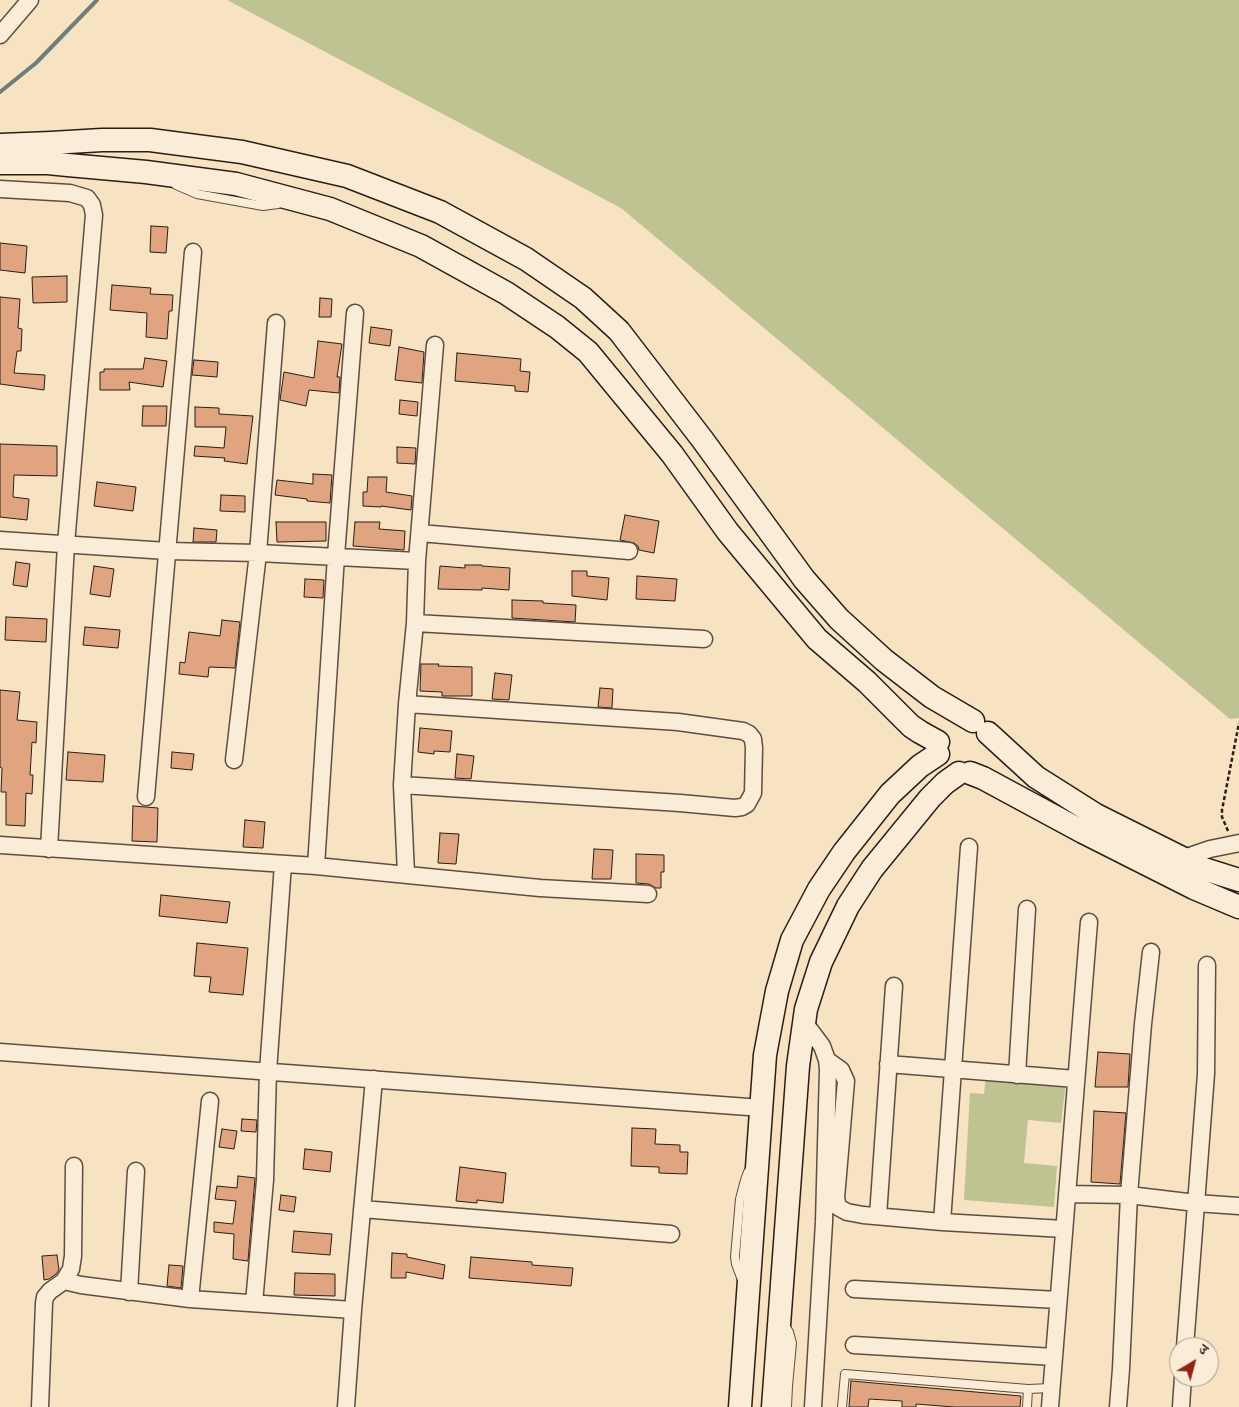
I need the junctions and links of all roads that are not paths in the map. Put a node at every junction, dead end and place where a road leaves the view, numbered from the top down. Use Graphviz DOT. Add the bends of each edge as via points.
graph roads {
  1 [pos="30,0"];
  2 [pos="0,35"];
  3 [pos="70,142"];
  4 [pos="0,145"];
  5 [pos="0,163"];
  6 [pos="68,165"];
  7 [pos="0,189"];
  8 [pos="70,193"];
  9 [pos="193,252"];
  10 [pos="355,313"];
  11 [pos="276,323"];
  12 [pos="435,345"];
  13 [pos="420,533"];
  14 [pos="0,540"];
  15 [pos="66,544"];
  16 [pos="166,551"];
  17 [pos="629,551"];
  18 [pos="258,553"];
  19 [pos="336,556"];
  20 [pos="417,561"];
  21 [pos="415,623"];
  22 [pos="704,639"];
  23 [pos="407,704"];
  24 [pos="980,727"];
  25 [pos="938,748"];
  26 [pos="234,760"];
  27 [pos="964,773"];
  28 [pos="402,785"];
  29 [pos="146,797"];
  30 [pos="1237,843"];
  31 [pos="0,845"];
  32 [pos="969,847"];
  33 [pos="49,848"];
  34 [pos="1184,858"];
  35 [pos="283,864"];
  36 [pos="316,866"];
  37 [pos="406,874"];
  38 [pos="1239,880"];
  39 [pos="648,894"];
  40 [pos="1239,907"];
  41 [pos="1027,909"];
  42 [pos="1089,922"];
  43 [pos="1151,952"];
  44 [pos="1207,965"];
  45 [pos="894,986"];
  46 [pos="804,1022"];
  47 [pos="0,1052"];
  48 [pos="827,1060"];
  49 [pos="888,1064"];
  50 [pos="953,1069"];
  51 [pos="268,1072"];
  52 [pos="1017,1074"];
  53 [pos="374,1079"];
  54 [pos="1076,1079"];
  55 [pos="210,1101"];
  56 [pos="762,1108"];
  57 [pos="74,1166"];
  58 [pos="136,1171"];
  59 [pos="1067,1194"];
  60 [pos="1129,1195"];
  61 [pos="1196,1203"];
  62 [pos="1239,1206"];
  63 [pos="362,1210"];
  64 [pos="878,1216"];
  65 [pos="942,1222"];
  66 [pos="1064,1229"];
  67 [pos="671,1234"];
  68 [pos="64,1281"];
  69 [pos="854,1289"];
  70 [pos="129,1292"];
  71 [pos="190,1299"];
  72 [pos="1058,1300"];
  73 [pos="254,1303"];
  74 [pos="353,1310"];
  75 [pos="780,1317"];
  76 [pos="1186,1337"];
  77 [pos="854,1345"];
  78 [pos="1054,1357"];
  79 [pos="1182,1387"];
  80 [pos="1052,1388"];
  81 [pos="1028,1389"];
  82 [pos="40,1407"];
  83 [pos="346,1407"];
  84 [pos="740,1407"];
  85 [pos="773,1407"];
  86 [pos="788,1407"];
  87 [pos="813,1407"];
  88 [pos="842,1407"];
  89 [pos="1027,1407"];
  90 [pos="1050,1407"];
  91 [pos="1118,1407"];
  92 [pos="1180,1407"];
  1 -- 2 [label="street"];
  3 -- 4 [label="street"];
  3 -- 6 [label="street"];
  3 -- 24 [label="street" via="160,142 242,152 347,176 440,212 526,259 583,298 619,330 804,579 838,619 884,660"];
  5 -- 6 [label="street"];
  6 -- 8 [label="street"];
  6 -- 25 [label="street" via="236,184 330,209 421,246 506,293 557,327 588,352 672,454 728,532 817,639"];
  7 -- 8 [label="street"];
  8 -- 15 [label="street" via="86,198 94,215"];
  9 -- 16 [label="street"];
  10 -- 19 [label="street"];
  11 -- 18 [label="street"];
  12 -- 13 [label="street"];
  13 -- 17 [label="street"];
  13 -- 20 [label="street"];
  14 -- 15 [label="street"];
  15 -- 16 [label="street"];
  15 -- 33 [label="street"];
  16 -- 18 [label="street"];
  16 -- 29 [label="street"];
  18 -- 19 [label="street"];
  18 -- 26 [label="street"];
  19 -- 20 [label="street"];
  19 -- 36 [label="street"];
  20 -- 21 [label="street"];
  21 -- 22 [label="street"];
  21 -- 23 [label="street"];
  23 -- 28 [label="street"];
  23 -- 28 [label="street" via="678,722 743,730 754,739 753,793 747,804 735,808"];
  24 -- 25 [label="street" via="961,720 952,723 942,731"];
  24 -- 27 [label="street" via="991,744 989,758 982,768"];
  24 -- 34 [label="street" via="1036,777 1096,815"];
  25 -- 27 [label="street" via="944,765"];
  25 -- 56 [label="street" via="890,794 850,845 819,889 792,940 777,991 766,1055"];
  27 -- 40 [label="street" via="983,778 1186,884"];
  27 -- 46 [label="street" via="945,783 925,804 872,869 848,906 821,962"];
  28 -- 37 [label="street"];
  30 -- 34 [label="street" via="1210,848"];
  31 -- 33 [label="street"];
  32 -- 50 [label="street"];
  33 -- 35 [label="street"];
  34 -- 38 [label="street" via="1204,869"];
  35 -- 36 [label="street"];
  35 -- 51 [label="street"];
  36 -- 37 [label="street"];
  37 -- 39 [label="street" via="540,888"];
  41 -- 52 [label="street"];
  42 -- 54 [label="street"];
  43 -- 60 [label="street"];
  44 -- 61 [label="street" via="1206,1074"];
  45 -- 49 [label="street"];
  46 -- 48 [label="street" via="822,1046"];
  46 -- 75 [label="street"];
  47 -- 51 [label="street"];
  48 -- 64 [label="street" via="841,1070 846,1081 836,1203 847,1212"];
  48 -- 87 [label="street" via="824,1222"];
  49 -- 50 [label="street"];
  49 -- 64 [label="street"];
  50 -- 52 [label="street"];
  50 -- 65 [label="street"];
  51 -- 53 [label="street"];
  51 -- 73 [label="street" via="265,1180"];
  52 -- 54 [label="street"];
  53 -- 56 [label="street"];
  53 -- 63 [label="street"];
  54 -- 59 [label="street"];
  55 -- 71 [label="street"];
  56 -- 84 [label="street"];
  57 -- 68 [label="street" via="73,1256 71,1269"];
  58 -- 70 [label="street"];
  59 -- 60 [label="street"];
  59 -- 66 [label="street"];
  60 -- 61 [label="street"];
  60 -- 91 [label="street"];
  61 -- 62 [label="street"];
  61 -- 76 [label="street"];
  63 -- 67 [label="street"];
  63 -- 74 [label="street"];
  64 -- 65 [label="street"];
  65 -- 66 [label="street"];
  66 -- 72 [label="street"];
  68 -- 70 [label="street"];
  68 -- 82 [label="street" via="45,1296"];
  69 -- 72 [label="street"];
  70 -- 71 [label="street"];
  71 -- 73 [label="street"];
  72 -- 78 [label="street"];
  73 -- 74 [label="street"];
  74 -- 83 [label="street"];
  75 -- 85 [label="street"];
  75 -- 86 [label="lane" via="792,1343"];
  77 -- 78 [label="street"];
  78 -- 80 [label="street"];
  79 -- 92 [label="street"];
  80 -- 81 [label="lane"];
  80 -- 90 [label="street"];
  81 -- 88 [label="lane" via="845,1374"];
  81 -- 89 [label="lane"];
}
